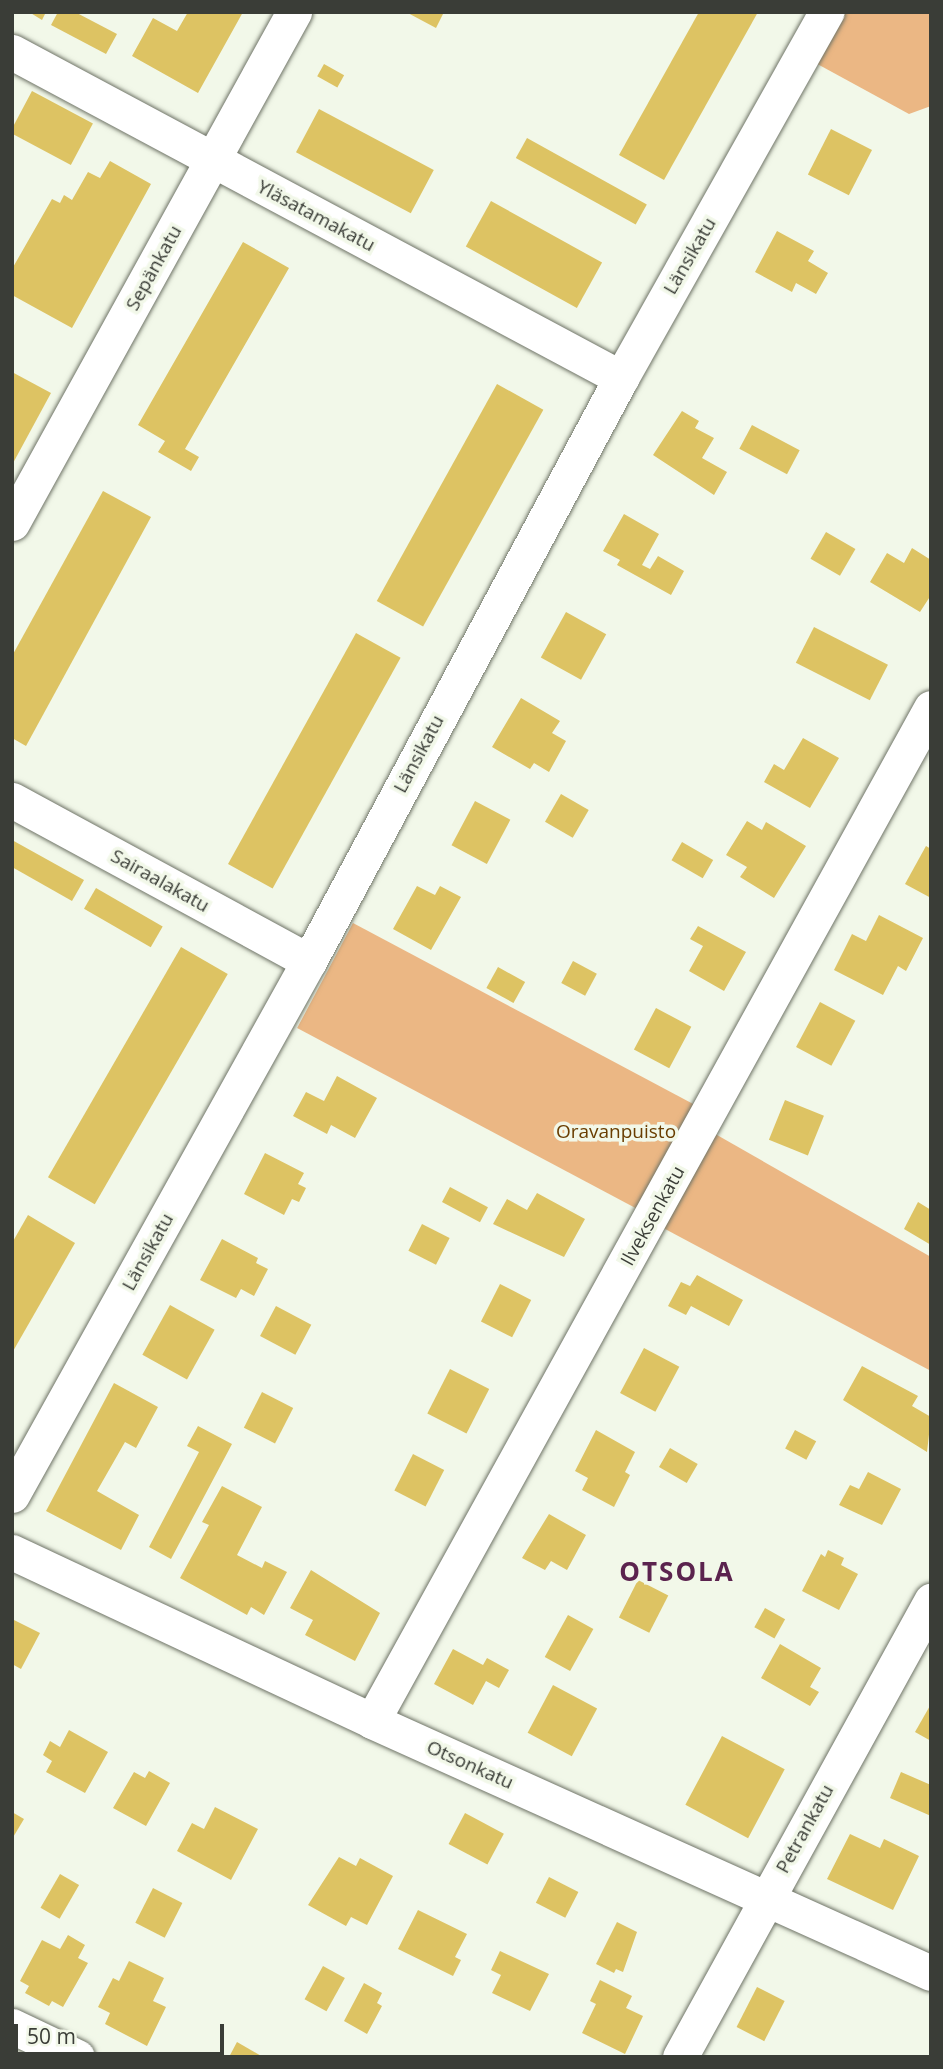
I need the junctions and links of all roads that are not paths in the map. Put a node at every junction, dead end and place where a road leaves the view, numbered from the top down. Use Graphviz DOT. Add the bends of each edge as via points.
graph roads {
  1 [pos="294,12"];
  2 [pos="826,12"];
  3 [pos="12,52"];
  4 [pos="213,161"];
  5 [pos="621,378"];
  6 [pos="12,523"];
  7 [pos="931,708"];
  8 [pos="12,800"];
  9 [pos="309,961"];
  10 [pos="12,1495"];
  11 [pos="12,1552"];
  12 [pos="931,1601"];
  13 [pos="372,1721"];
  14 [pos="766,1899"];
  15 [pos="931,1973"];
  16 [pos="12,2026"];
  17 [pos="78,2057"];
  18 [pos="680,2057"];
  1 -- 4 [label="street, Sepänkatu"];
  2 -- 5 [label="street, Länsikatu"];
  3 -- 4 [label="street, Yläsatamakatu"];
  4 -- 5 [label="street, Yläsatamakatu"];
  4 -- 6 [label="street, Sepänkatu"];
  5 -- 9 [label="street, Länsikatu"];
  7 -- 13 [label="street, Ilveksenkatu"];
  8 -- 9 [label="street, Sairaalakatu"];
  9 -- 10 [label="street, Länsikatu"];
  11 -- 13 [label="street, Otsonkatu"];
  12 -- 14 [label="street, Petrankatu"];
  13 -- 14 [label="street, Otsonkatu"];
  14 -- 15 [label="street, Otsonkatu"];
  14 -- 18 [label="street, Petrankatu"];
  16 -- 17 [label="street"];
}
